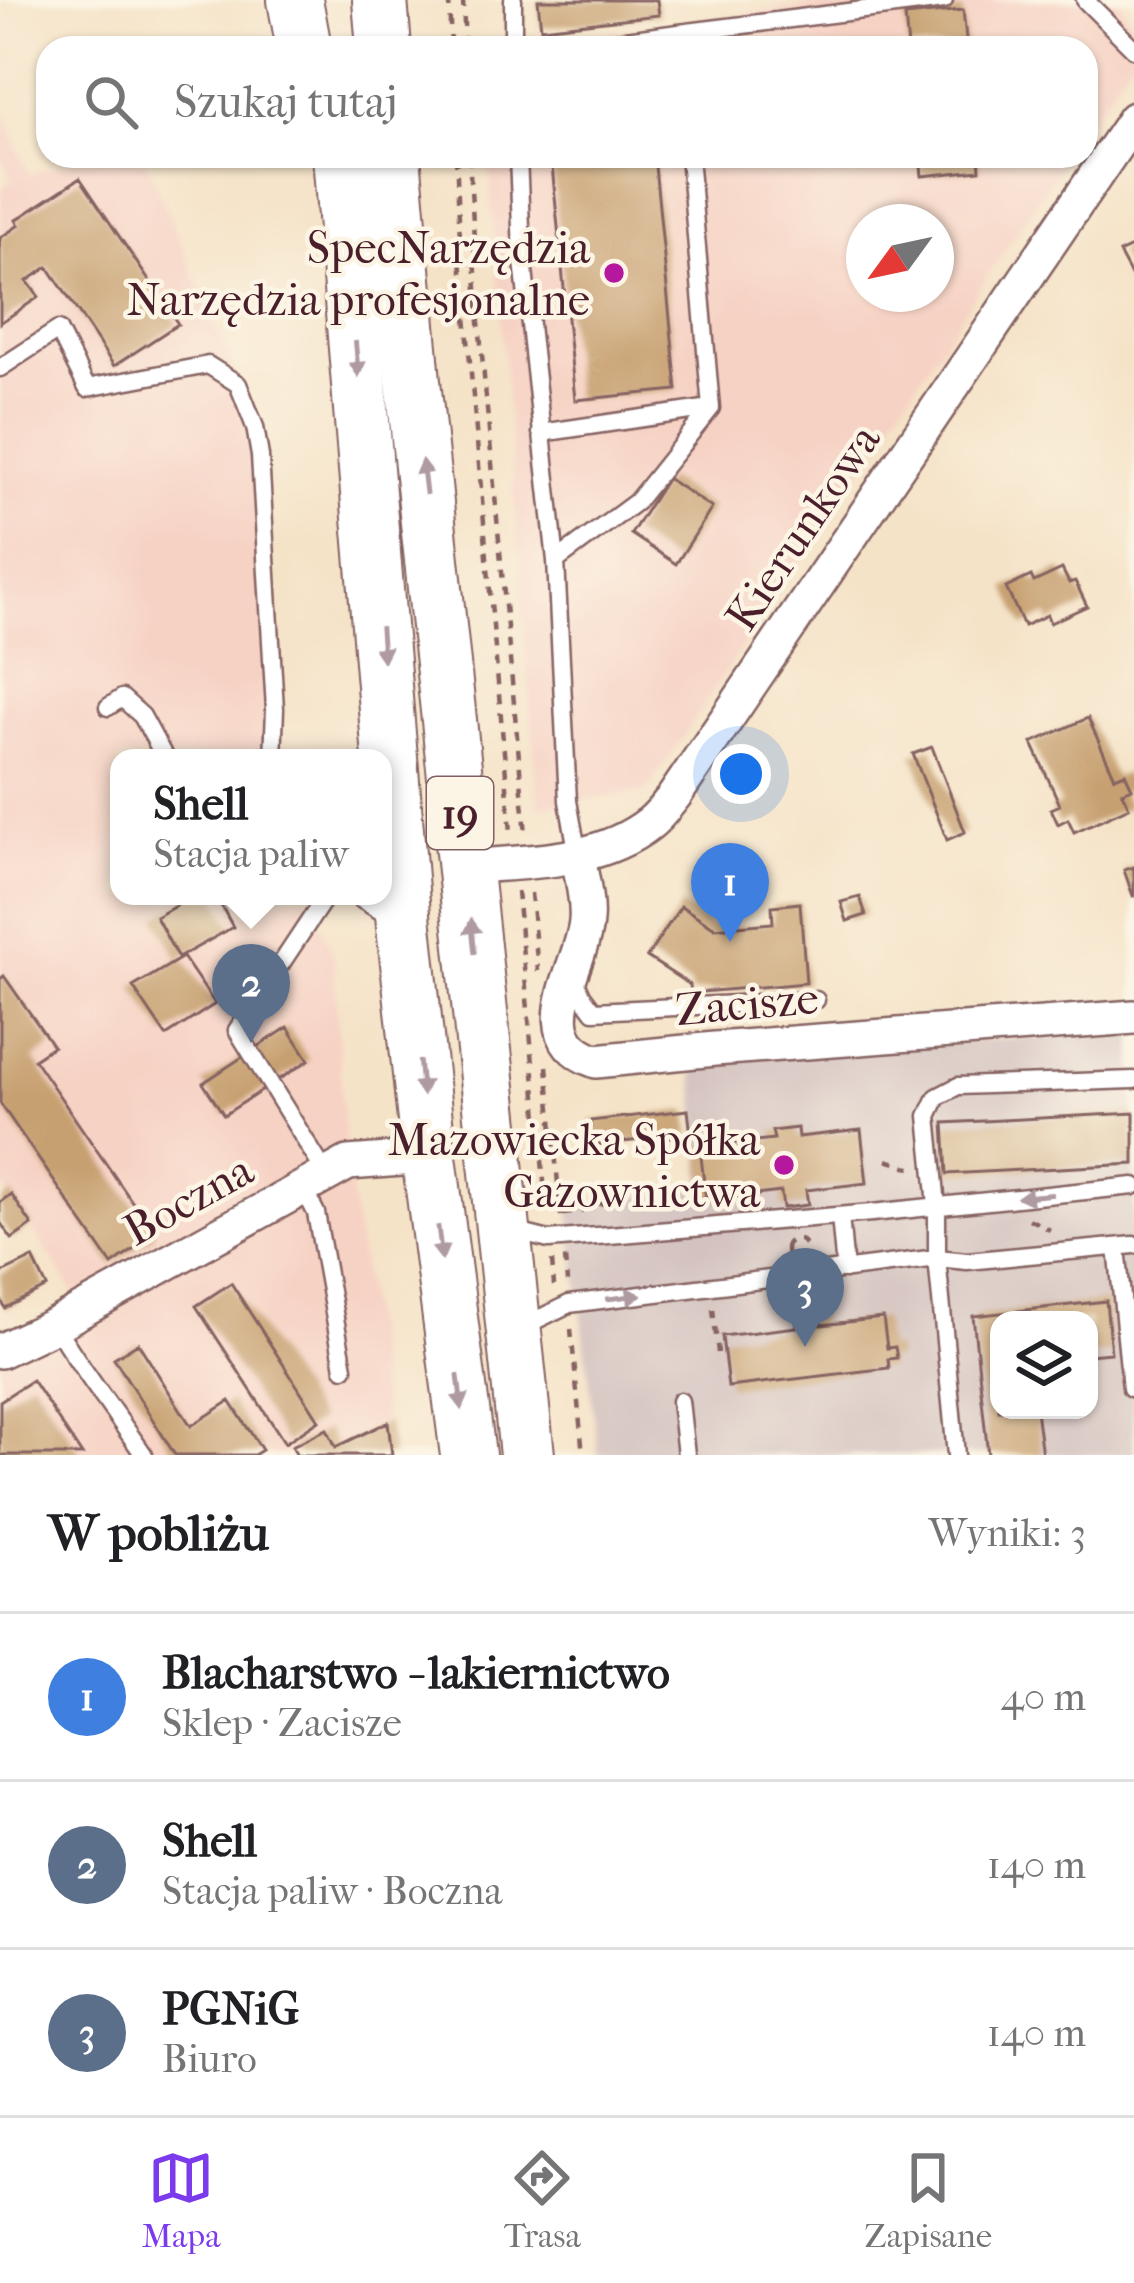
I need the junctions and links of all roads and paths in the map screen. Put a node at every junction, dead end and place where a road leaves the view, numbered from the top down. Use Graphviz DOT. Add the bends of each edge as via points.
graph roads {
  1 [pos="295,0"];
  2 [pos="328,0"];
  3 [pos="380,0"];
  4 [pos="411,0"];
  5 [pos="449,0"];
  6 [pos="463,0"];
  7 [pos="513,0"];
  8 [pos="944,0"];
  9 [pos="1085,0"];
  10 [pos="302,36"];
  11 [pos="331,36"];
  12 [pos="383,36"];
  13 [pos="411,36"];
  14 [pos="450,36"];
  15 [pos="464,36"];
  16 [pos="513,36"];
  17 [pos="706,36"];
  18 [pos="1134,50"];
  19 [pos="1134,119"];
  20 [pos="328,168"];
  21 [pos="341,168"];
  22 [pos="394,168"];
  23 [pos="419,168"];
  24 [pos="456,168"];
  25 [pos="470,168"];
  26 [pos="518,168"];
  27 [pos="690,168"];
  28 [pos="350,274"];
  29 [pos="0,368"];
  30 [pos="413,381"];
  31 [pos="711,408"];
  32 [pos="541,433"];
  33 [pos="556,561"];
  34 [pos="435,573"];
  35 [pos="376,575"];
  36 [pos="108,706"];
  37 [pos="160,749"];
  38 [pos="273,749"];
  39 [pos="385,749"];
  40 [pos="392,833"];
  41 [pos="578,855"];
  42 [pos="503,864"];
  43 [pos="320,905"];
  44 [pos="370,905"];
  45 [pos="404,926"];
  46 [pos="574,972"];
  47 [pos="540,990"];
  48 [pos="816,1000"];
  49 [pos="1134,1017"];
  50 [pos="546,1061"];
  51 [pos="1134,1080"];
  52 [pos="429,1156"];
  53 [pos="314,1180"];
  54 [pos="1134,1186"];
  55 [pos="992,1200"];
  56 [pos="937,1205"];
  57 [pos="840,1216"];
  58 [pos="538,1236"];
  59 [pos="1126,1246"];
  60 [pos="1088,1250"];
  61 [pos="937,1258"];
  62 [pos="845,1270"];
  63 [pos="712,1303"];
  64 [pos="546,1315"];
  65 [pos="55,1324"];
  66 [pos="0,1352"];
  67 [pos="718,1353"];
  68 [pos="344,1368"];
  69 [pos="1134,1389"];
  70 [pos="680,1401"];
  71 [pos="144,1455"];
  72 [pos="468,1455"];
  73 [pos="527,1455"];
  74 [pos="583,1455"];
  75 [pos="686,1455"];
  76 [pos="956,1455"];
  1 -- 10 [label="highway"];
  2 -- 11 [label="highway"];
  3 -- 12 [label="highway"];
  4 -- 13 [label="highway"];
  5 -- 14 [label="path"];
  6 -- 15 [label="path"];
  7 -- 16 [label="lane"];
  8 -- 17 [label="lane"];
  9 -- 18 [label="lane"];
  19 -- 41 [label="street, Kierunkowa" via="675,795 630,837"];
  20 -- 28 [label="highway, 19"];
  21 -- 28 [label="highway"];
  22 -- 30 [label="highway"];
  23 -- 30 [label="highway, 19" via="426,294"];
  24 -- 42 [label="path"];
  25 -- 42 [label="path"];
  26 -- 32 [label="lane"];
  27 -- 31 [label="lane"];
  28 -- 35 [label="highway, 19, one-way"];
  29 -- 38 [label="lane" via="58,329 87,388 208,364 238,384 260,456"];
  34 -- 30 [label="highway, 19, one-way"];
  31 -- 32 [label="lane"];
  31 -- 33 [label="lane" via="636,502"];
  32 -- 33 [label="lane"];
  33 -- 41 [label="lane"];
  34 -- 35 [label="highway"];
  34 -- 42 [label="highway, 19"];
  35 -- 39 [label="highway, 19, one-way"];
  36 -- 37 [label="lane" via="122,698"];
  40 -- 45 [label="highway, 19"];
  41 -- 42 [label="street, Kierunkowa"];
  41 -- 46 [label="street, Zacisze" via="587,918"];
  42 -- 47 [label="path"];
  58 -- 42 [label="highway, 19, one-way"];
  42 -- 58 [label="path"];
  43 -- 53 [label="lane" via="237,1030"];
  44 -- 45 [label="lane"];
  45 -- 52 [label="highway, 19, one-way"];
  46 -- 48 [label="lane" via="594,1011"];
  46 -- 49 [label="street, Zacisze" via="564,986 563,1024 578,1055 596,1061"];
  50 -- 58 [label="path"];
  51 -- 56 [label="lane" via="958,1087 937,1096 928,1115"];
  52 -- 53 [label="street, Boczna" via="348,1163"];
  52 -- 72 [label="highway, 19, one-way"];
  53 -- 65 [label="street, Boczna"];
  53 -- 68 [label="lane"];
  54 -- 55 [label="lane, one-way"];
  55 -- 56 [label="lane"];
  55 -- 60 [label="path"];
  56 -- 57 [label="lane"];
  56 -- 61 [label="lane"];
  57 -- 58 [label="lane"];
  57 -- 62 [label="lane"];
  58 -- 64 [label="highway, 19"];
  58 -- 64 [label="path"];
  58 -- 64 [label="path"];
  59 -- 60 [label="lane"];
  59 -- 69 [label="lane"];
  60 -- 61 [label="lane"];
  61 -- 62 [label="lane"];
  61 -- 76 [label="lane"];
  64 -- 62 [label="lane, one-way"];
  63 -- 67 [label="path"];
  64 -- 73 [label="highway, 19"];
  64 -- 74 [label="path"];
  65 -- 66 [label="street, Boczna"];
  65 -- 71 [label="lane"];
  70 -- 75 [label="lane"];
}
